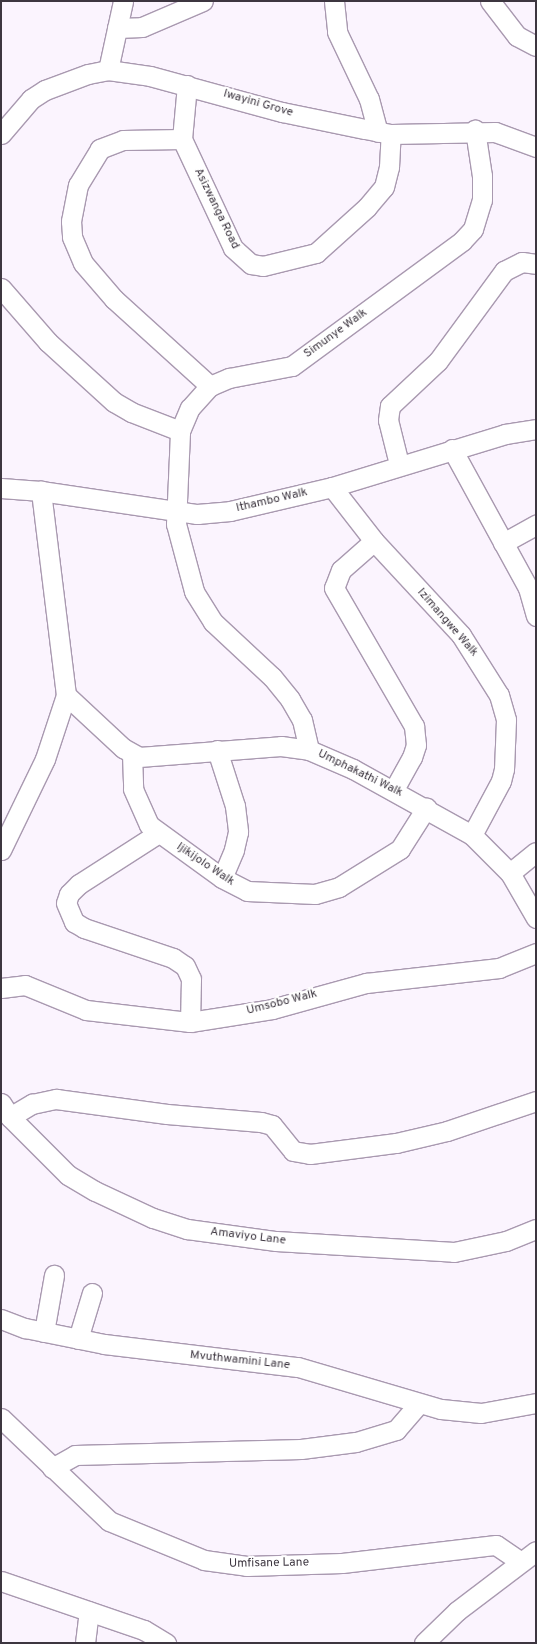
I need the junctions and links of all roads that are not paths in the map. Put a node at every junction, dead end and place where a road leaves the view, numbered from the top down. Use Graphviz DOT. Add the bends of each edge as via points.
graph roads {
  1 [pos="123,1"];
  2 [pos="203,1"];
  3 [pos="334,1"];
  4 [pos="490,1"];
  5 [pos="117,28"];
  6 [pos="536,46"];
  7 [pos="108,70"];
  8 [pos="187,85"];
  9 [pos="474,130"];
  10 [pos="384,133"];
  11 [pos="1,134"];
  12 [pos="182,138"];
  13 [pos="536,147"];
  14 [pos="536,264"];
  15 [pos="1,288"];
  16 [pos="210,386"];
  17 [pos="536,429"];
  18 [pos="180,431"];
  19 [pos="452,449"];
  20 [pos="399,464"];
  21 [pos="332,487"];
  22 [pos="1,488"];
  23 [pos="41,491"];
  24 [pos="177,511"];
  25 [pos="536,525"];
  26 [pos="374,541"];
  27 [pos="504,543"];
  28 [pos="536,616"];
  29 [pos="66,695"];
  30 [pos="217,750"];
  31 [pos="309,750"];
  32 [pos="132,754"];
  33 [pos="394,790"];
  34 [pos="426,808"];
  35 [pos="157,834"];
  36 [pos="472,834"];
  37 [pos="1,850"];
  38 [pos="536,852"];
  39 [pos="510,873"];
  40 [pos="222,878"];
  41 [pos="536,918"];
  42 [pos="536,953"];
  43 [pos="1,988"];
  44 [pos="190,1022"];
  45 [pos="536,1101"];
  46 [pos="5,1110"];
  47 [pos="536,1229"];
  48 [pos="54,1275"];
  49 [pos="92,1293"];
  50 [pos="1,1319"];
  51 [pos="44,1332"];
  52 [pos="78,1339"];
  53 [pos="536,1403"];
  54 [pos="418,1405"];
  55 [pos="1,1418"];
  56 [pos="52,1468"];
  57 [pos="528,1557"];
  58 [pos="1,1581"];
  59 [pos="89,1611"];
  60 [pos="85,1643"];
  61 [pos="166,1643"];
  62 [pos="424,1643"];
  1 -- 5 [label="street"];
  2 -- 5 [label="street" via="142,27"];
  3 -- 10 [label="street, Asizwanga Road" via="337,32"];
  4 -- 6 [label="street" via="517,36"];
  5 -- 7 [label="street"];
  7 -- 8 [label="street, Iwayini Grove"];
  7 -- 11 [label="street, Iwayini Grove" via="45,90 12,119"];
  8 -- 10 [label="street, Iwayini Grove" via="282,112"];
  8 -- 12 [label="street"];
  9 -- 10 [label="street, Iwayini Grove"];
  9 -- 13 [label="street, Iwayini Grove" via="516,138"];
  9 -- 16 [label="street, Simunye Walk" via="482,176 482,200 473,229 462,242 292,366 229,378"];
  10 -- 12 [label="street, Asizwanga Road" via="389,167 384,187 367,208 316,253 263,266 251,264 233,248"];
  12 -- 16 [label="street" via="123,140 100,149 78,185 71,221 72,237 83,263 114,299"];
  14 -- 20 [label="street" via="522,262 504,271 438,362 390,406 388,420"];
  15 -- 18 [label="street" via="48,342 114,402 130,412"];
  16 -- 18 [label="street, Simunye Walk" via="190,408"];
  17 -- 19 [label="street, Ithambo Walk"];
  18 -- 24 [label="street, Simunye Walk"];
  19 -- 20 [label="street, Ithambo Walk"];
  19 -- 27 [label="street"];
  20 -- 21 [label="street, Ithambo Walk"];
  21 -- 24 [label="street, Ithambo Walk" via="230,511 197,514"];
  21 -- 26 [label="street, Izimangwe Walk"];
  22 -- 23 [label="street, Ithambo Walk"];
  23 -- 24 [label="street, Ithambo Walk"];
  23 -- 29 [label="street"];
  24 -- 31 [label="street, Simunye Walk" via="177,538 202,609 290,699 302,720"];
  25 -- 27 [label="street"];
  26 -- 33 [label="street" via="341,570 334,588 414,726 416,745"];
  26 -- 36 [label="street, Izimangwe Walk" via="461,635 500,695 506,720 504,769 501,781"];
  27 -- 28 [label="street" via="528,588"];
  29 -- 32 [label="street"];
  29 -- 37 [label="street" via="45,759"];
  30 -- 31 [label="street, Umphakathi Walk" via="262,746"];
  30 -- 32 [label="street, Umphakathi Walk" via="150,758"];
  30 -- 40 [label="street" via="235,806 238,832"];
  31 -- 33 [label="street, Umphakathi Walk"];
  32 -- 35 [label="street, Ijikijolo Walk" via="137,803"];
  33 -- 34 [label="street, Umphakathi Walk"];
  34 -- 36 [label="street, Umphakathi Walk"];
  34 -- 40 [label="street, Ijikijolo Walk" via="400,849 339,887 315,894 260,892 247,891"];
  35 -- 40 [label="street, Ijikijolo Walk"];
  35 -- 44 [label="street" via="79,884 69,894 66,903 74,922 84,928 173,958 185,966 191,979"];
  36 -- 39 [label="street, Umphakathi Walk"];
  38 -- 39 [label="street"];
  39 -- 41 [label="street, Umphakathi Walk"];
  42 -- 44 [label="street, Umsobo Walk" via="499,968 366,983 272,1009"];
  43 -- 44 [label="street, Umsobo Walk" via="25,985 86,1010"];
  45 -- 46 [label="street" via="396,1143 326,1154 293,1151 272,1125 56,1099"];
  46 -- 47 [label="street, Amaviyo Lane" via="68,1175 145,1214 187,1229 276,1242 454,1252 506,1241"];
  48 -- 51 [label="street"];
  49 -- 52 [label="street"];
  50 -- 51 [label="street, Mvuthwamini Lane"];
  51 -- 52 [label="street, Mvuthwamini Lane"];
  52 -- 54 [label="street, Mvuthwamini Lane" via="150,1351 276,1363"];
  53 -- 54 [label="street, Mvuthwamini Lane" via="481,1412"];
  54 -- 56 [label="street" via="396,1430 356,1442 301,1449 75,1455"];
  55 -- 56 [label="street, Umfisane Lane"];
  56 -- 57 [label="street, Umfisane Lane" via="109,1521 142,1537 215,1563 247,1566 342,1563 496,1546"];
  57 -- 62 [label="street" via="457,1611"];
  58 -- 59 [label="street"];
  59 -- 60 [label="street"];
  59 -- 61 [label="street" via="144,1630"];
}
